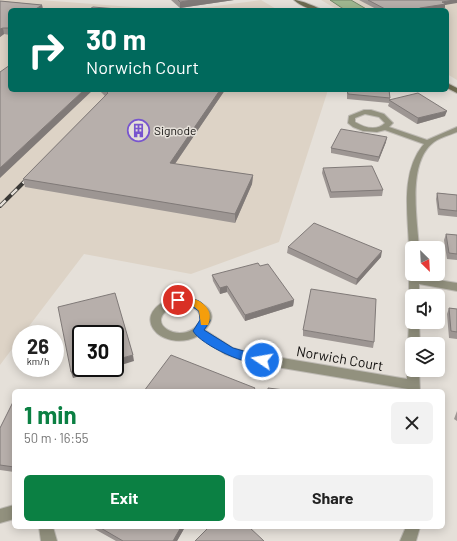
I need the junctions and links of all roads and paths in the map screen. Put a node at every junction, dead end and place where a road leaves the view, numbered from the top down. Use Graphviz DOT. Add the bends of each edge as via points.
graph roads {
  1 [pos="296,0"];
  2 [pos="314,2"];
  3 [pos="315,8"];
  4 [pos="319,8"];
  5 [pos="385,128"];
  6 [pos="457,129"];
  7 [pos="429,143"];
  8 [pos="414,241"];
  9 [pos="431,281"];
  10 [pos="457,287"];
  11 [pos="198,331"];
  12 [pos="413,377"];
  13 [pos="413,388"];
  14 [pos="12,513"];
  15 [pos="0,516"];
  16 [pos="46,529"];
  17 [pos="412,529"];
  18 [pos="49,541"];
  19 [pos="408,541"];
  1 -- 3 [label="main road"];
  2 -- 4 [label="main road"];
  5 -- 5 [label="street" via="388,120 376,113 359,113 350,120 361,128"];
  5 -- 7 [label="street"];
  6 -- 7 [label="street"];
  7 -- 8 [label="street" via="420,155 412,177"];
  9 -- 10 [label="street"];
  11 -- 11 [label="street" via="206,321 206,315 203,309 193,302 169,302 157,311 155,324 164,334 182,337"];
  11 -- 13 [label="street, Norwich Court" via="229,351 247,357"];
  12 -- 13 [label="street"];
  14 -- 15 [label="street"];
  16 -- 18 [label="street"];
  17 -- 19 [label="street"];
}
